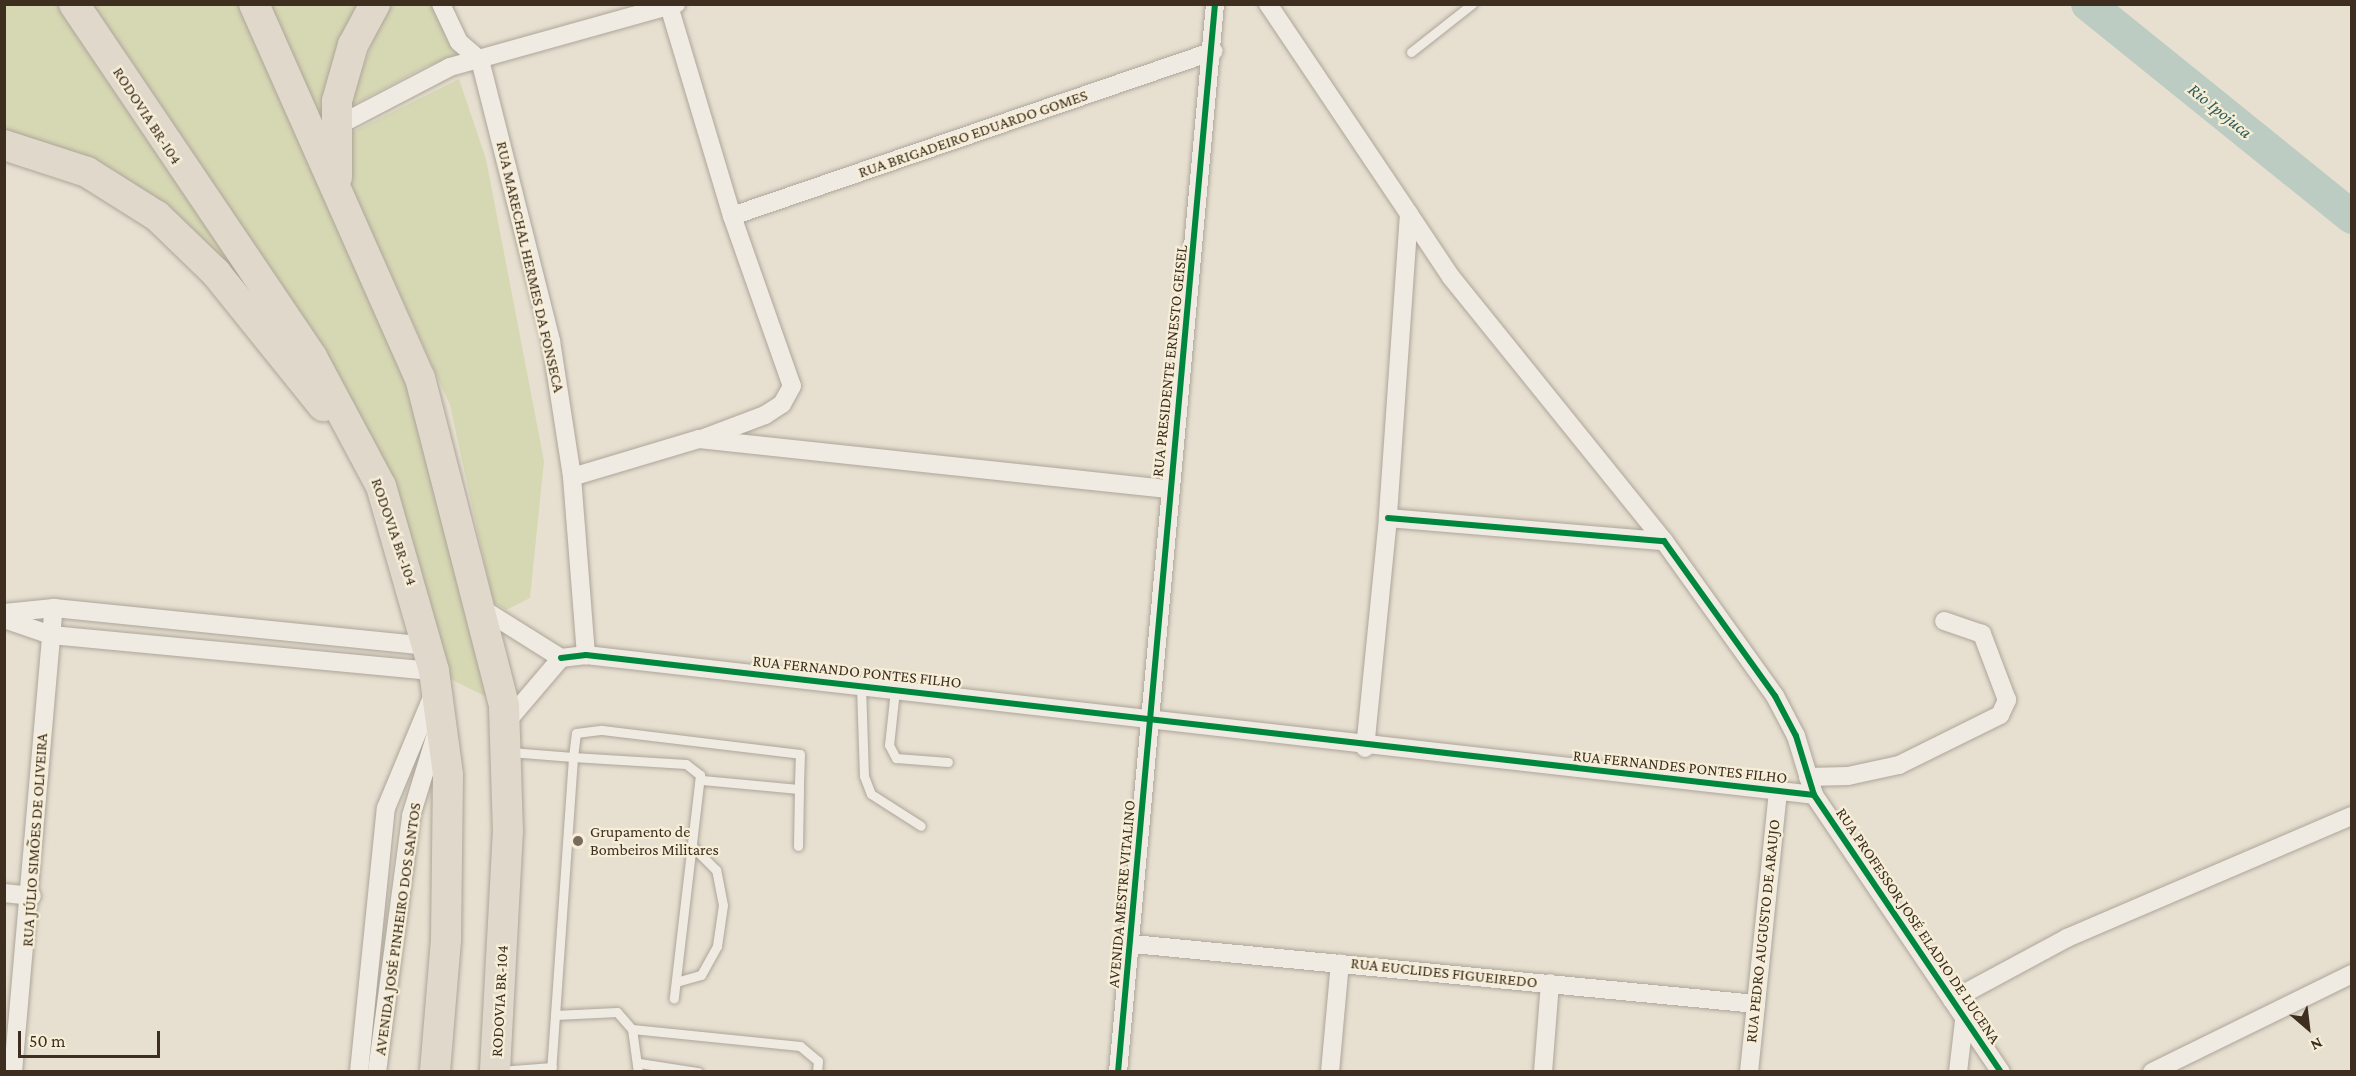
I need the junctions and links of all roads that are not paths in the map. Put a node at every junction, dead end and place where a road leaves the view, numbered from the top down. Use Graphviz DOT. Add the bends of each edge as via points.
graph roads {
  1 [pos="74,4"];
  2 [pos="254,4"];
  3 [pos="375,4"];
  4 [pos="441,4"];
  5 [pos="1215,4"];
  6 [pos="1268,4"];
  7 [pos="1472,4"];
  8 [pos="673,5"];
  9 [pos="1214,51"];
  10 [pos="1411,52"];
  11 [pos="480,60"];
  12 [pos="337,126"];
  13 [pos="4,145"];
  14 [pos="337,186"];
  15 [pos="1409,214"];
  16 [pos="732,216"];
  17 [pos="699,439"];
  18 [pos="367,461"];
  19 [pos="572,477"];
  20 [pos="1170,489"];
  21 [pos="1388,518"];
  22 [pos="1664,541"];
  23 [pos="478,606"];
  24 [pos="54,608"];
  25 [pos="4,612"];
  26 [pos="4,619"];
  27 [pos="1944,621"];
  28 [pos="51,635"];
  29 [pos="586,655"];
  30 [pos="561,658"];
  31 [pos="433,668"];
  32 [pos="861,686"];
  33 [pos="895,690"];
  34 [pos="441,717"];
  35 [pos="1150,719"];
  36 [pos="505,738"];
  37 [pos="1365,747"];
  38 [pos="573,757"];
  39 [pos="948,762"];
  40 [pos="1808,777"];
  41 [pos="702,780"];
  42 [pos="799,789"];
  43 [pos="1778,791"];
  44 [pos="1814,795"];
  45 [pos="2352,816"];
  46 [pos="921,826"];
  47 [pos="798,846"];
  48 [pos="693,847"];
  49 [pos="4,893"];
  50 [pos="32,896"];
  51 [pos="1133,944"];
  52 [pos="1340,963"];
  53 [pos="2352,974"];
  54 [pos="676,982"];
  55 [pos="1550,983"];
  56 [pos="674,998"];
  57 [pos="1952,1000"];
  58 [pos="1755,1004"];
  59 [pos="555,1015"];
  60 [pos="1964,1021"];
  61 [pos="632,1029"];
  62 [pos="11,1040"];
  63 [pos="638,1067"];
  64 [pos="552,1069"];
  65 [pos="13,1071"];
  66 [pos="358,1071"];
  67 [pos="377,1071"];
  68 [pos="435,1071"];
  69 [pos="495,1071"];
  70 [pos="698,1071"];
  71 [pos="817,1071"];
  72 [pos="1118,1071"];
  73 [pos="1330,1071"];
  74 [pos="1543,1071"];
  75 [pos="1749,1071"];
  76 [pos="1958,1071"];
  77 [pos="2001,1071"];
  78 [pos="2152,1071"];
  1 -- 18 [label="highway, RODOVIA BR-104" via="312,357"];
  2 -- 14 [label="highway, RODOVIA BR-104"];
  3 -- 12 [label="highway" via="353,45 337,100"];
  4 -- 11 [label="street" via="459,42"];
  5 -- 9 [label="street, RUA PRESIDENTE ERNESTO GEISEL"];
  6 -- 15 [label="street, RUA PROFESSOR JOSÉ ELADIO DE LUCENA"];
  7 -- 10 [label="lane"];
  8 -- 11 [label="street"];
  8 -- 16 [label="street"];
  9 -- 16 [label="street, RUA BRIGADEIRO EDUARDO GOMES"];
  9 -- 20 [label="street, RUA PRESIDENTE ERNESTO GEISEL"];
  11 -- 12 [label="street" via="424,78"];
  11 -- 19 [label="street, RUA MARECHAL HERMES DA FONSECA" via="551,341"];
  12 -- 14 [label="highway"];
  13 -- 18 [label="highway" via="87,172 190,244"];
  14 -- 23 [label="highway, RODOVIA BR-104" via="428,401"];
  15 -- 21 [label="street"];
  15 -- 22 [label="street, RUA PROFESSOR JOSÉ ELADIO DE LUCENA" via="1451,277"];
  16 -- 17 [label="street" via="792,386 782,404 765,415"];
  17 -- 19 [label="street"];
  17 -- 20 [label="street"];
  18 -- 31 [label="highway, RODOVIA BR-104" via="394,527"];
  19 -- 29 [label="street, RUA MARECHAL HERMES DA FONSECA"];
  20 -- 35 [label="street, RUA PRESIDENTE ERNESTO GEISEL"];
  21 -- 22 [label="street"];
  21 -- 37 [label="street"];
  22 -- 40 [label="street, RUA PROFESSOR JOSÉ ELADIO DE LUCENA" via="1775,696"];
  23 -- 30 [label="street"];
  23 -- 36 [label="highway, RODOVIA BR-104"];
  24 -- 25 [label="street"];
  24 -- 28 [label="street, RUA JÚLIO SIMÕES DE OLIVEIRA"];
  24 -- 31 [label="street"];
  26 -- 28 [label="street"];
  27 -- 40 [label="street" via="1982,634 2007,700 2000,715 1899,765 1848,776"];
  28 -- 31 [label="street"];
  28 -- 50 [label="street, RUA JÚLIO SIMÕES DE OLIVEIRA"];
  29 -- 30 [label="street, RUA FERNANDO PONTES FILHO"];
  29 -- 32 [label="street, RUA FERNANDO PONTES FILHO"];
  30 -- 36 [label="street"];
  31 -- 34 [label="highway, RODOVIA BR-104"];
  31 -- 66 [label="street, AVENIDA JOSÉ PINHEIRO DOS SANTOS" via="386,808"];
  32 -- 33 [label="street, RUA FERNANDO PONTES FILHO"];
  32 -- 46 [label="lane" via="864,776 871,794"];
  33 -- 35 [label="street, RUA FERNANDO PONTES FILHO"];
  33 -- 39 [label="lane" via="889,745 896,758"];
  34 -- 67 [label="street, AVENIDA JOSÉ PINHEIRO DOS SANTOS" via="411,816"];
  34 -- 68 [label="highway, RODOVIA BR-104" via="448,776 446,928"];
  35 -- 37 [label="street, RUA FERNANDES PONTES FILHO"];
  35 -- 51 [label="street, AVENIDA MESTRE VITALINO"];
  36 -- 38 [label="lane"];
  36 -- 69 [label="highway, RODOVIA BR-104" via="508,830"];
  37 -- 43 [label="street, RUA FERNANDES PONTES FILHO"];
  38 -- 41 [label="lane" via="686,764"];
  38 -- 42 [label="lane" via="576,733 602,730 800,754"];
  38 -- 59 [label="lane"];
  40 -- 44 [label="street, RUA PROFESSOR JOSÉ ELADIO DE LUCENA"];
  41 -- 42 [label="lane"];
  41 -- 48 [label="lane"];
  42 -- 47 [label="lane"];
  43 -- 44 [label="street, RUA FERNANDES PONTES FILHO"];
  43 -- 58 [label="street, RUA PEDRO AUGUSTO DE ARAUJO"];
  44 -- 57 [label="street, RUA PROFESSOR JOSÉ ELADIO DE LUCENA"];
  45 -- 57 [label="street" via="2067,938"];
  48 -- 54 [label="lane"];
  48 -- 54 [label="lane" via="716,870 723,905 717,946 701,975"];
  49 -- 50 [label="street"];
  50 -- 62 [label="street, RUA JÚLIO SIMÕES DE OLIVEIRA"];
  51 -- 52 [label="street, RUA EUCLIDES FIGUEIREDO"];
  51 -- 72 [label="street, AVENIDA MESTRE VITALINO"];
  52 -- 55 [label="street, RUA EUCLIDES FIGUEIREDO"];
  52 -- 73 [label="street"];
  53 -- 78 [label="street"];
  54 -- 56 [label="lane"];
  55 -- 58 [label="street, RUA EUCLIDES FIGUEIREDO"];
  55 -- 74 [label="street"];
  57 -- 60 [label="street, RUA PROFESSOR JOSÉ ELADIO DE LUCENA"];
  58 -- 75 [label="street, RUA PEDRO AUGUSTO DE ARAUJO"];
  59 -- 61 [label="lane" via="617,1012"];
  59 -- 64 [label="lane"];
  60 -- 76 [label="street, RUA PROFESSOR JOSÉ ELADIO DE LUCENA"];
  60 -- 77 [label="street, RUA PROFESSOR JOSÉ ELADIO DE LUCENA"];
  61 -- 63 [label="lane"];
  61 -- 71 [label="lane" via="800,1046 818,1061"];
  62 -- 65 [label="street, RUA JÚLIO SIMÕES DE OLIVEIRA"];
  63 -- 70 [label="lane"];
  64 -- 69 [label="lane"];
}
